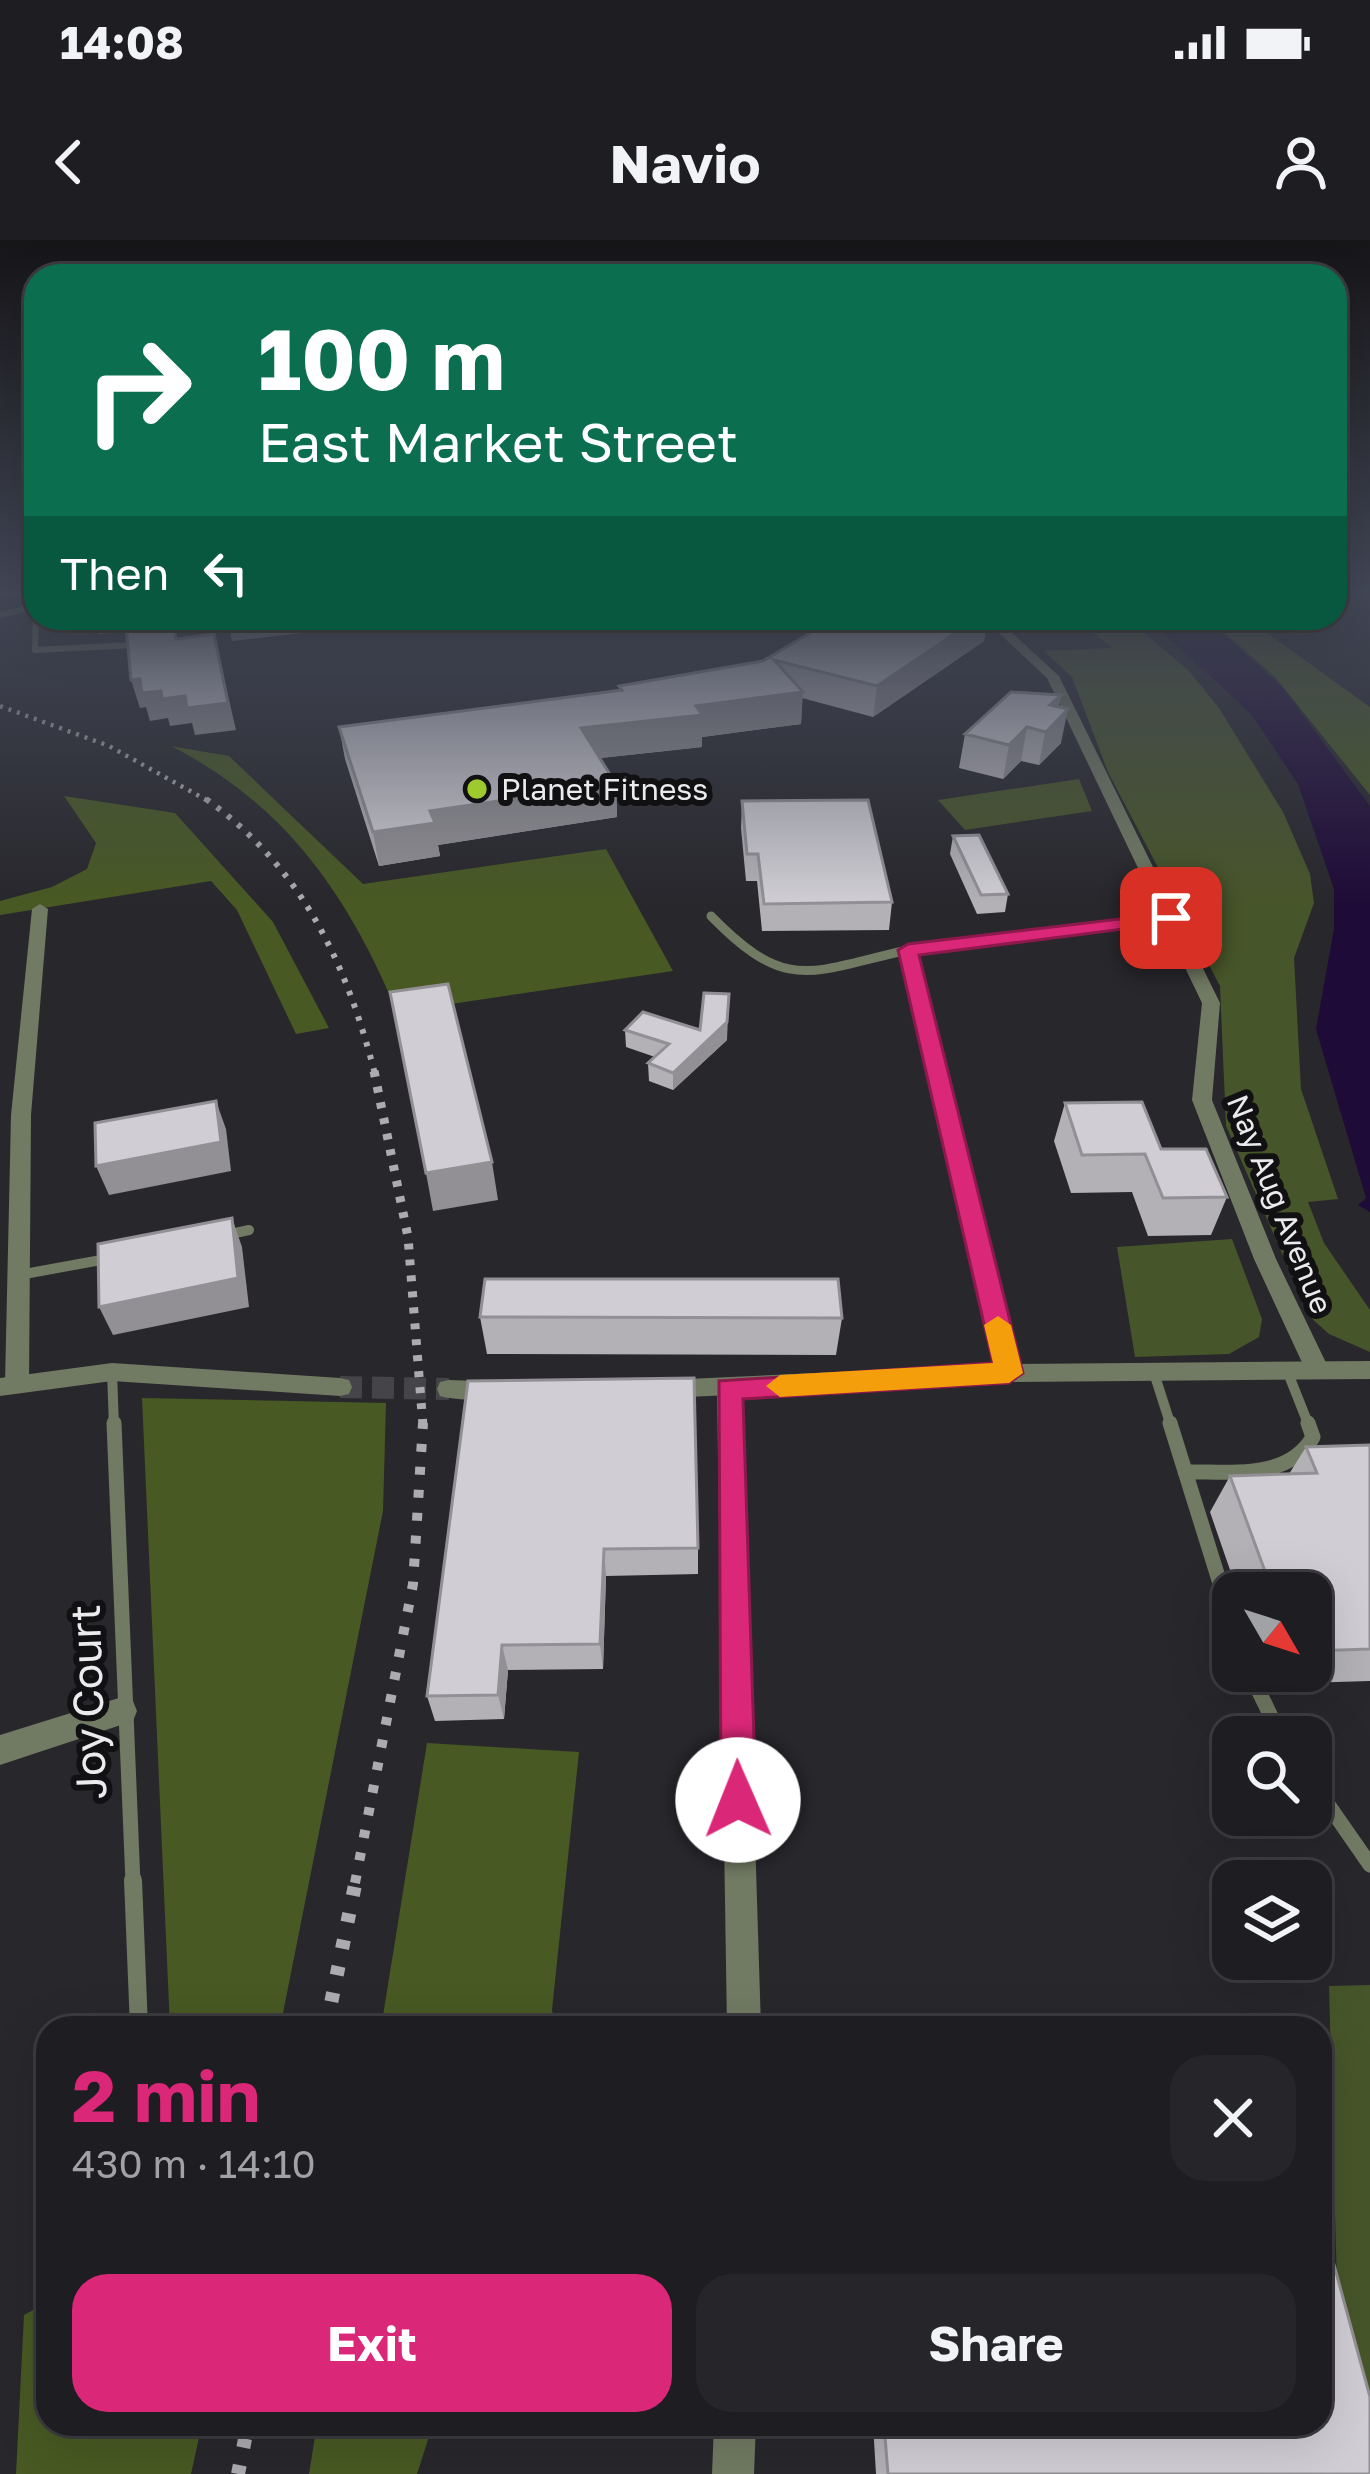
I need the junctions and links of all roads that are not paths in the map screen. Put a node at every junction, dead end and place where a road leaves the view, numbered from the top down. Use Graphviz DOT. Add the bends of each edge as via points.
graph roads {
  1 [pos="1062,695"];
  2 [pos="40,909"];
  3 [pos="711,916"];
  4 [pos="1171,918"];
  5 [pos="908,950"];
  6 [pos="10,1117"];
  7 [pos="249,1230"];
  8 [pos="206,1239"];
  9 [pos="122,1256"];
  10 [pos="19,1275"];
  11 [pos="1370,1370"];
  12 [pos="1318,1371"];
  13 [pos="112,1372"];
  14 [pos="1288,1372"];
  15 [pos="1009,1373"];
  16 [pos="1154,1373"];
  17 [pos="8,1385"];
  18 [pos="340,1387"];
  19 [pos="449,1389"];
  20 [pos="519,1389"];
  21 [pos="635,1389"];
  22 [pos="729,1389"];
  23 [pos="1185,1472"];
  24 [pos="1216,1572"];
  25 [pos="122,1711"];
  26 [pos="0,1750"];
  27 [pos="1332,1810"];
  28 [pos="1370,1865"];
  29 [pos="138,2016"];
  30 [pos="743,2016"];
  31 [pos="735,2436"];
  32 [pos="734,2474"];
  1 -- 4 [label="street, Nay Aug Avenue"];
  2 -- 6 [label="street"];
  3 -- 5 [label="lane" via="754,962 785,972"];
  4 -- 5 [label="street"];
  4 -- 12 [label="street, Nay Aug Avenue" via="1211,1003 1202,1100"];
  5 -- 15 [label="street"];
  6 -- 10 [label="street"];
  7 -- 8 [label="lane"];
  9 -- 10 [label="lane"];
  10 -- 17 [label="street"];
  11 -- 12 [label="street"];
  12 -- 14 [label="street"];
  13 -- 17 [label="street"];
  13 -- 18 [label="street"];
  13 -- 25 [label="lane, Joy Court"];
  14 -- 16 [label="street"];
  14 -- 23 [label="lane" via="1310,1446 1284,1466"];
  15 -- 16 [label="street"];
  15 -- 22 [label="street"];
  16 -- 23 [label="lane"];
  19 -- 20 [label="street"];
  21 -- 22 [label="street"];
  22 -- 30 [label="street"];
  23 -- 24 [label="lane"];
  25 -- 26 [label="street"];
  25 -- 29 [label="lane, Joy Court"];
  27 -- 28 [label="lane"];
  31 -- 32 [label="street"];
}
